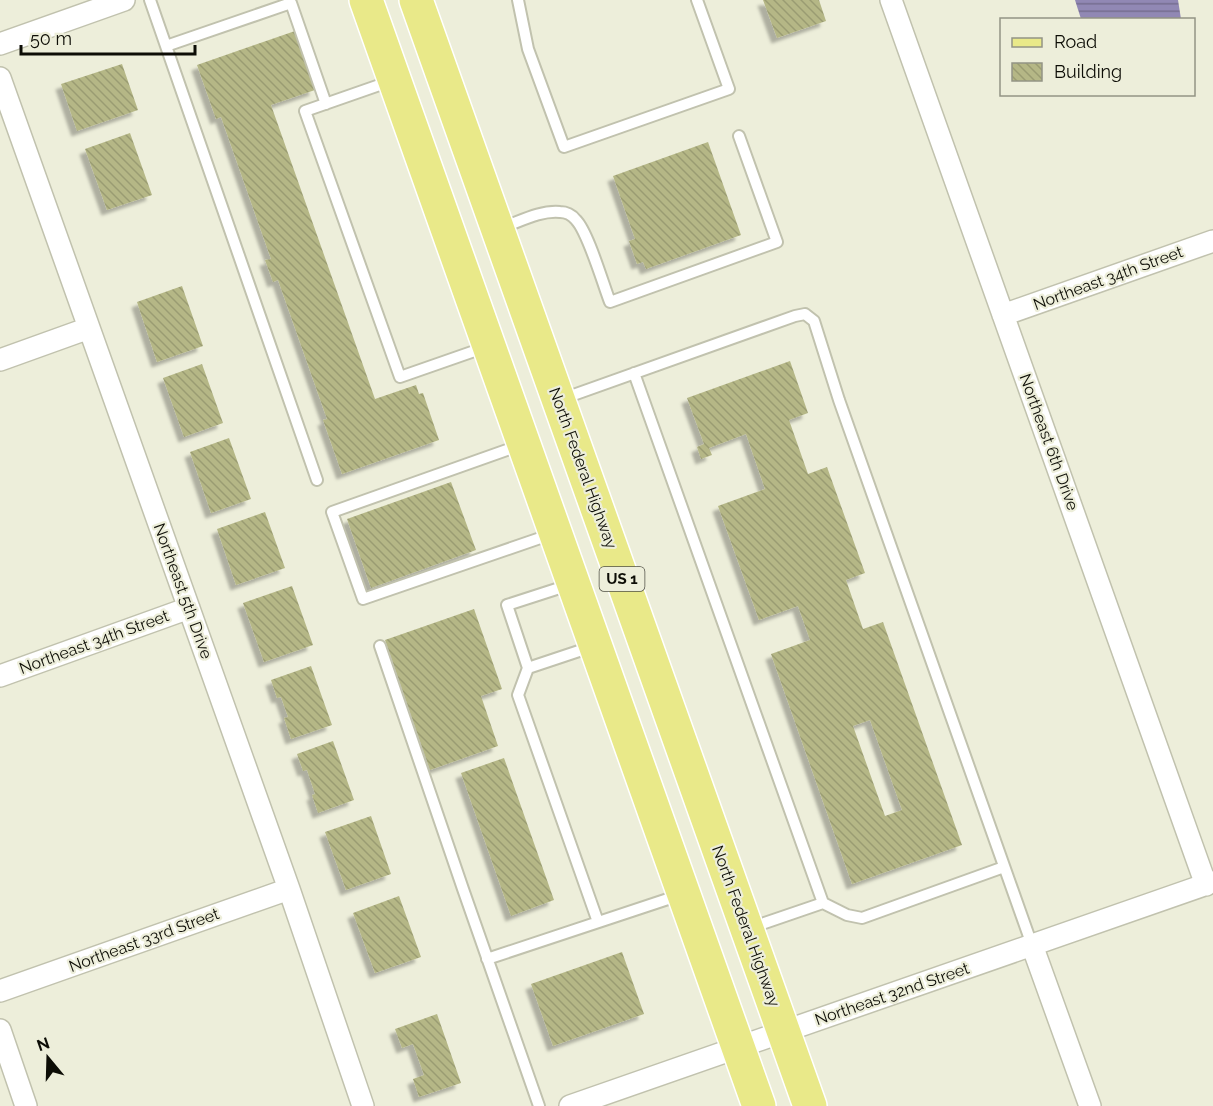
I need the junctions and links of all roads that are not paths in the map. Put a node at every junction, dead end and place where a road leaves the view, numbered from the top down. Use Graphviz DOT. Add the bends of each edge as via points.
graph roads {
  1 [pos="124,0"];
  2 [pos="150,0"];
  3 [pos="366,0"];
  4 [pos="416,0"];
  5 [pos="518,0"];
  6 [pos="697,0"];
  7 [pos="891,0"];
  8 [pos="0,44"];
  9 [pos="166,46"];
  10 [pos="0,78"];
  11 [pos="395,80"];
  12 [pos="326,104"];
  13 [pos="739,136"];
  14 [pos="498,229"];
  15 [pos="1213,241"];
  16 [pos="1004,315"];
  17 [pos="89,328"];
  18 [pos="489,346"];
  19 [pos="0,360"];
  20 [pos="634,373"];
  21 [pos="558,400"];
  22 [pos="524,444"];
  23 [pos="317,480"];
  24 [pos="555,533"];
  25 [pos="573,584"];
  26 [pos="189,608"];
  27 [pos="380,646"];
  28 [pos="595,646"];
  29 [pos="528,668"];
  30 [pos="0,676"];
  31 [pos="1004,867"];
  32 [pos="1210,883"];
  33 [pos="289,889"];
  34 [pos="683,894"];
  35 [pos="823,903"];
  36 [pos="598,922"];
  37 [pos="747,930"];
  38 [pos="1032,945"];
  39 [pos="487,959"];
  40 [pos="0,991"];
  41 [pos="0,1029"];
  42 [pos="783,1032"];
  43 [pos="737,1046"];
  44 [pos="26,1106"];
  45 [pos="363,1106"];
  46 [pos="539,1106"];
  47 [pos="570,1106"];
  48 [pos="759,1106"];
  49 [pos="810,1106"];
  50 [pos="1090,1106"];
  1 -- 8 [label="street"];
  2 -- 9 [label="lane"];
  3 -- 11 [label="main road, US 1"];
  4 -- 14 [label="main road, North Federal Highway / US 1"];
  5 -- 6 [label="lane" via="528,50 564,147 729,89"];
  7 -- 16 [label="street, Northeast 6th Drive"];
  9 -- 12 [label="lane" via="291,3"];
  9 -- 23 [label="lane"];
  10 -- 17 [label="street, Northeast 5th Drive"];
  11 -- 12 [label="lane"];
  11 -- 18 [label="main road, US 1"];
  12 -- 18 [label="lane" via="305,111 400,377"];
  13 -- 14 [label="lane" via="777,242 610,302 583,231 569,214 547,213"];
  14 -- 21 [label="main road, North Federal Highway / US 1"];
  15 -- 16 [label="street, Northeast 34th Street"];
  16 -- 32 [label="street, Northeast 6th Drive"];
  17 -- 19 [label="street"];
  17 -- 26 [label="street, Northeast 5th Drive"];
  18 -- 22 [label="main road, US 1"];
  20 -- 21 [label="lane"];
  20 -- 31 [label="lane" via="795,316 805,314 814,321"];
  20 -- 35 [label="lane"];
  21 -- 37 [label="main road, North Federal Highway / US 1"];
  22 -- 24 [label="main road, US 1"];
  22 -- 24 [label="lane" via="332,512 363,598"];
  24 -- 25 [label="main road, US 1"];
  25 -- 28 [label="main road, US 1"];
  25 -- 29 [label="lane" via="507,605"];
  26 -- 30 [label="street, Northeast 34th Street"];
  26 -- 33 [label="street, Northeast 5th Drive"];
  27 -- 39 [label="lane"];
  28 -- 29 [label="lane"];
  28 -- 34 [label="main road, US 1"];
  29 -- 36 [label="lane" via="518,695"];
  31 -- 35 [label="lane" via="862,918"];
  31 -- 38 [label="lane"];
  32 -- 38 [label="street, Northeast 32nd Street"];
  33 -- 40 [label="street, Northeast 33rd Street"];
  33 -- 45 [label="street, Northeast 5th Drive"];
  34 -- 36 [label="lane"];
  34 -- 43 [label="main road, US 1"];
  35 -- 37 [label="lane"];
  36 -- 39 [label="lane"];
  37 -- 42 [label="main road, North Federal Highway / US 1"];
  38 -- 42 [label="street, Northeast 32nd Street"];
  38 -- 50 [label="street"];
  39 -- 46 [label="lane"];
  41 -- 44 [label="street"];
  42 -- 43 [label="street, Northeast 32nd Street"];
  42 -- 49 [label="main road, North Federal Highway / US 1"];
  43 -- 47 [label="street, Northeast 32nd Street"];
  43 -- 48 [label="main road, US 1"];
}
